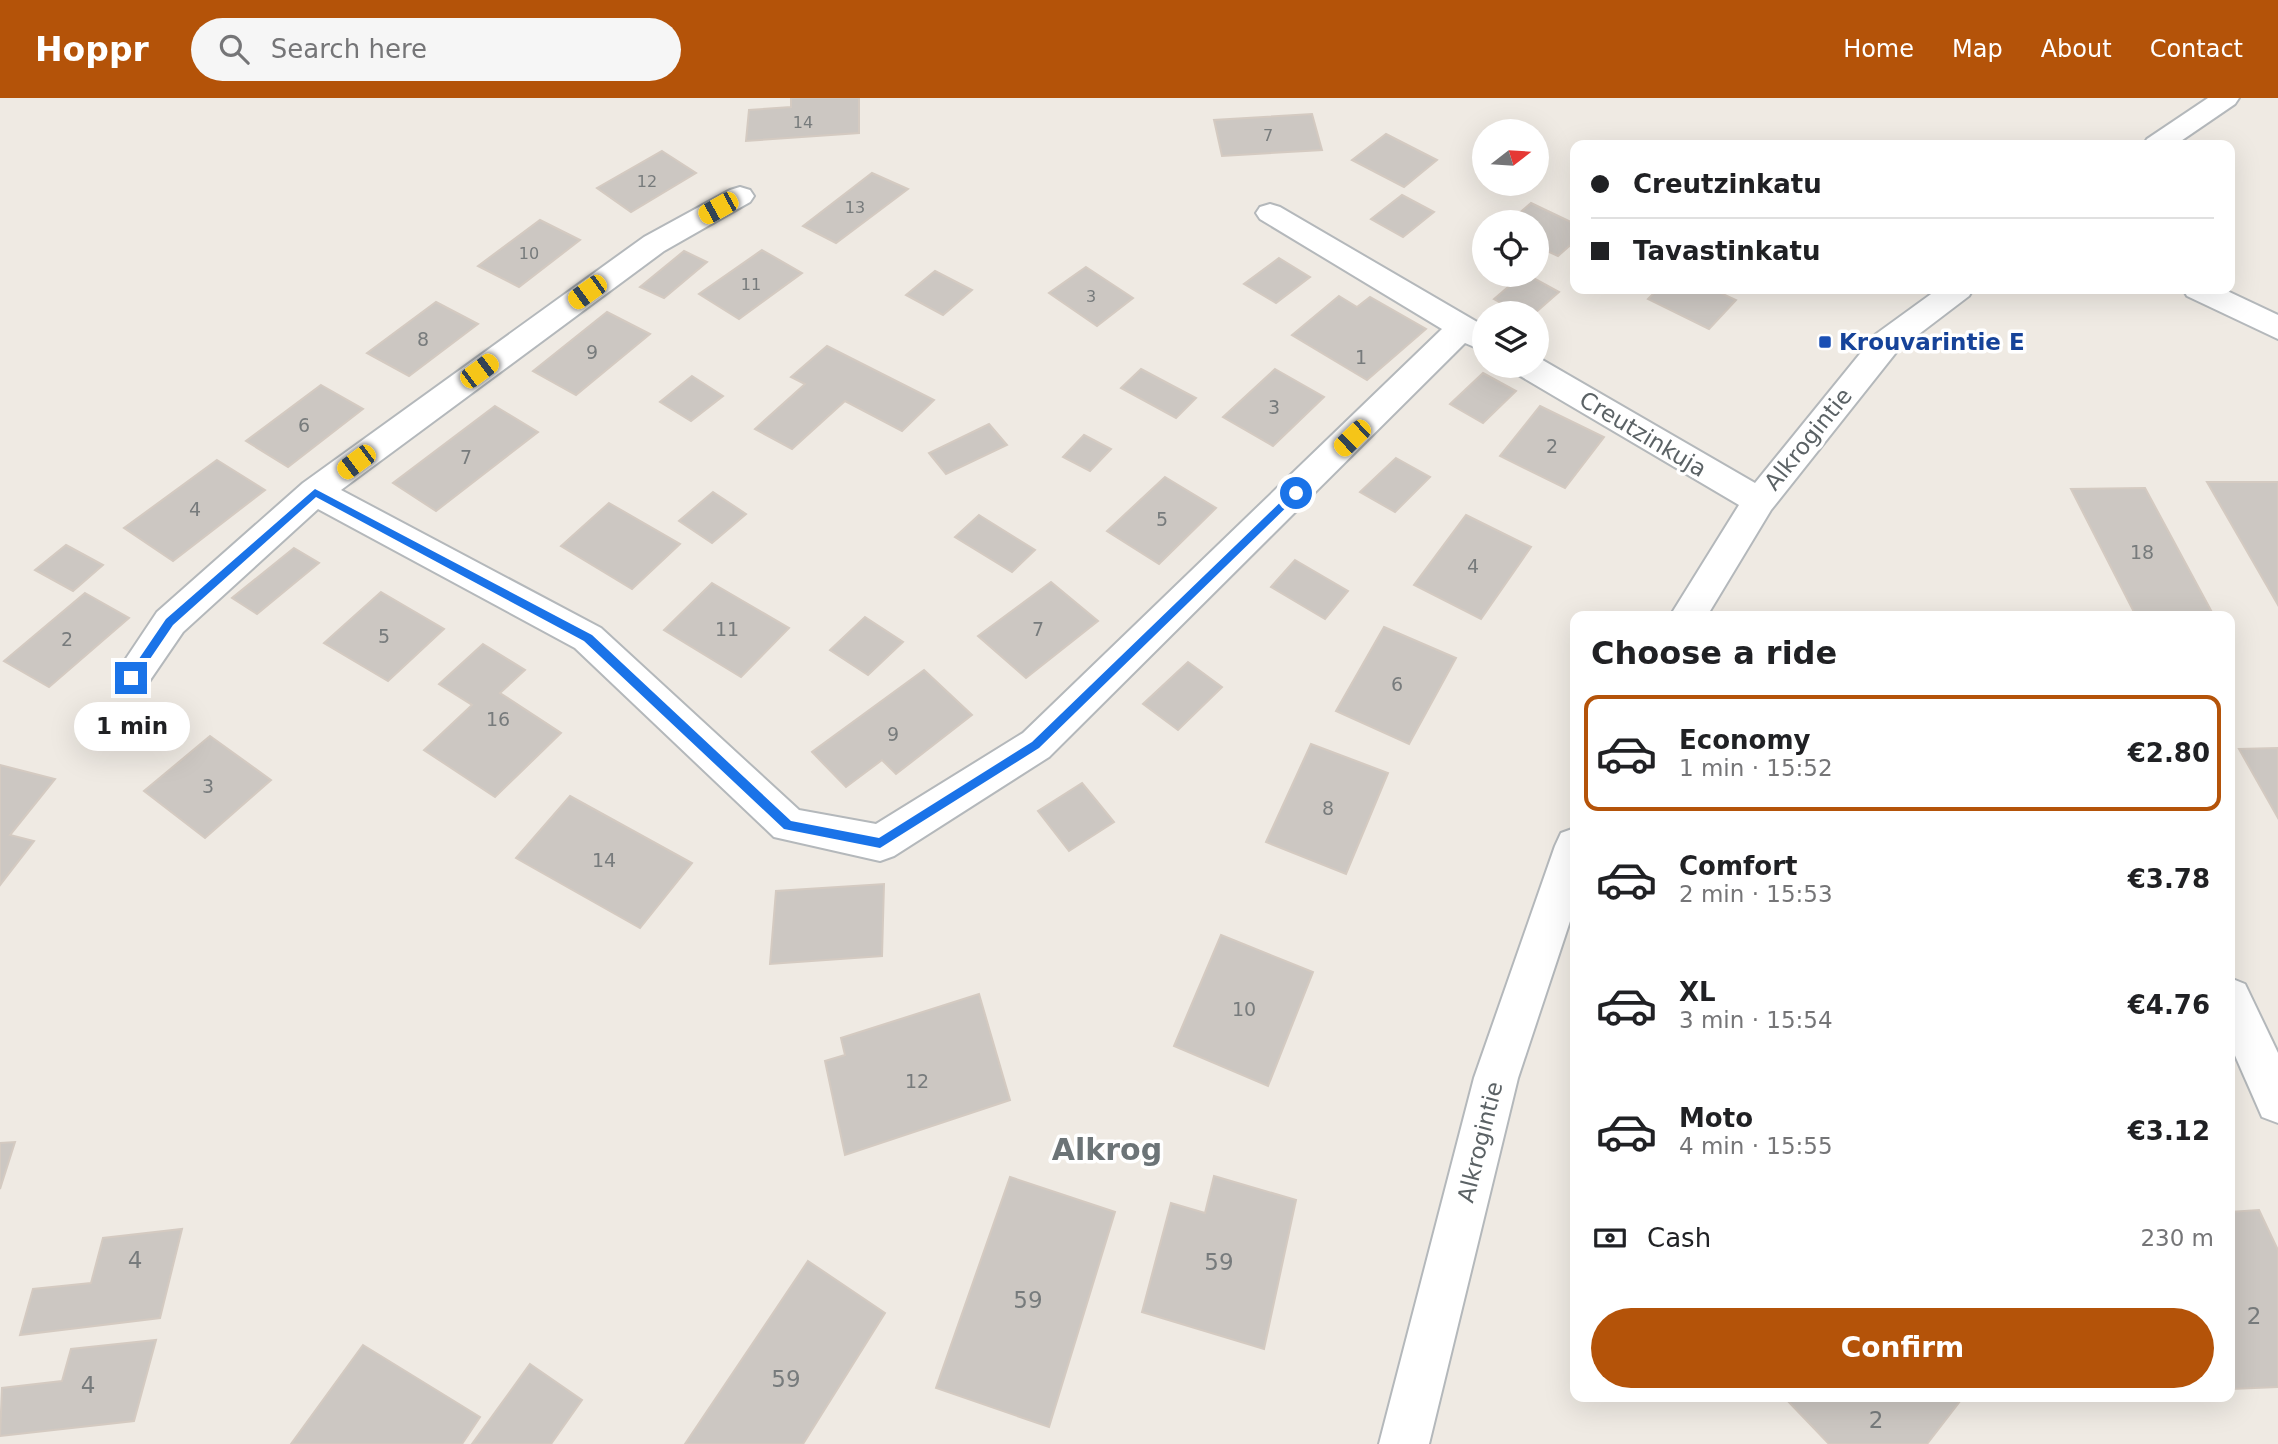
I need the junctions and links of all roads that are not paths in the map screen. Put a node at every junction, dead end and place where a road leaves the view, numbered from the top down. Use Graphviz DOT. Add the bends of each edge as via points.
graph roads {
  1 [pos="2226,98"];
  2 [pos="2164,140"];
  3 [pos="740,196"];
  4 [pos="1270,213"];
  5 [pos="1951,294"];
  6 [pos="2208,294"];
  7 [pos="2278,328"];
  8 [pos="1472,333"];
  9 [pos="1472,336"];
  10 [pos="1549,378"];
  11 [pos="315,492"];
  12 [pos="1759,501"];
  13 [pos="1691,611"];
  14 [pos="131,678"];
  15 [pos="1570,861"];
  16 [pos="2235,1009"];
  17 [pos="2278,1101"];
  18 [pos="1404,1444"];
  1 -- 2 [label="street"];
  3 -- 11 [label="street" via="654,244"];
  4 -- 8 [label="street"];
  5 -- 12 [label="street, Alkrogintie" via="1887,342"];
  6 -- 7 [label="street"];
  9 -- 11 [label="street" via="1035,745 880,843 788,825 588,638"];
  10 -- 12 [label="street, Creutzinkuja"];
  11 -- 14 [label="street" via="170,622"];
  12 -- 13 [label="street, Alkrogintie"];
  15 -- 18 [label="street, Alkrogintie" via="1496,1078"];
  16 -- 17 [label="street"];
}
